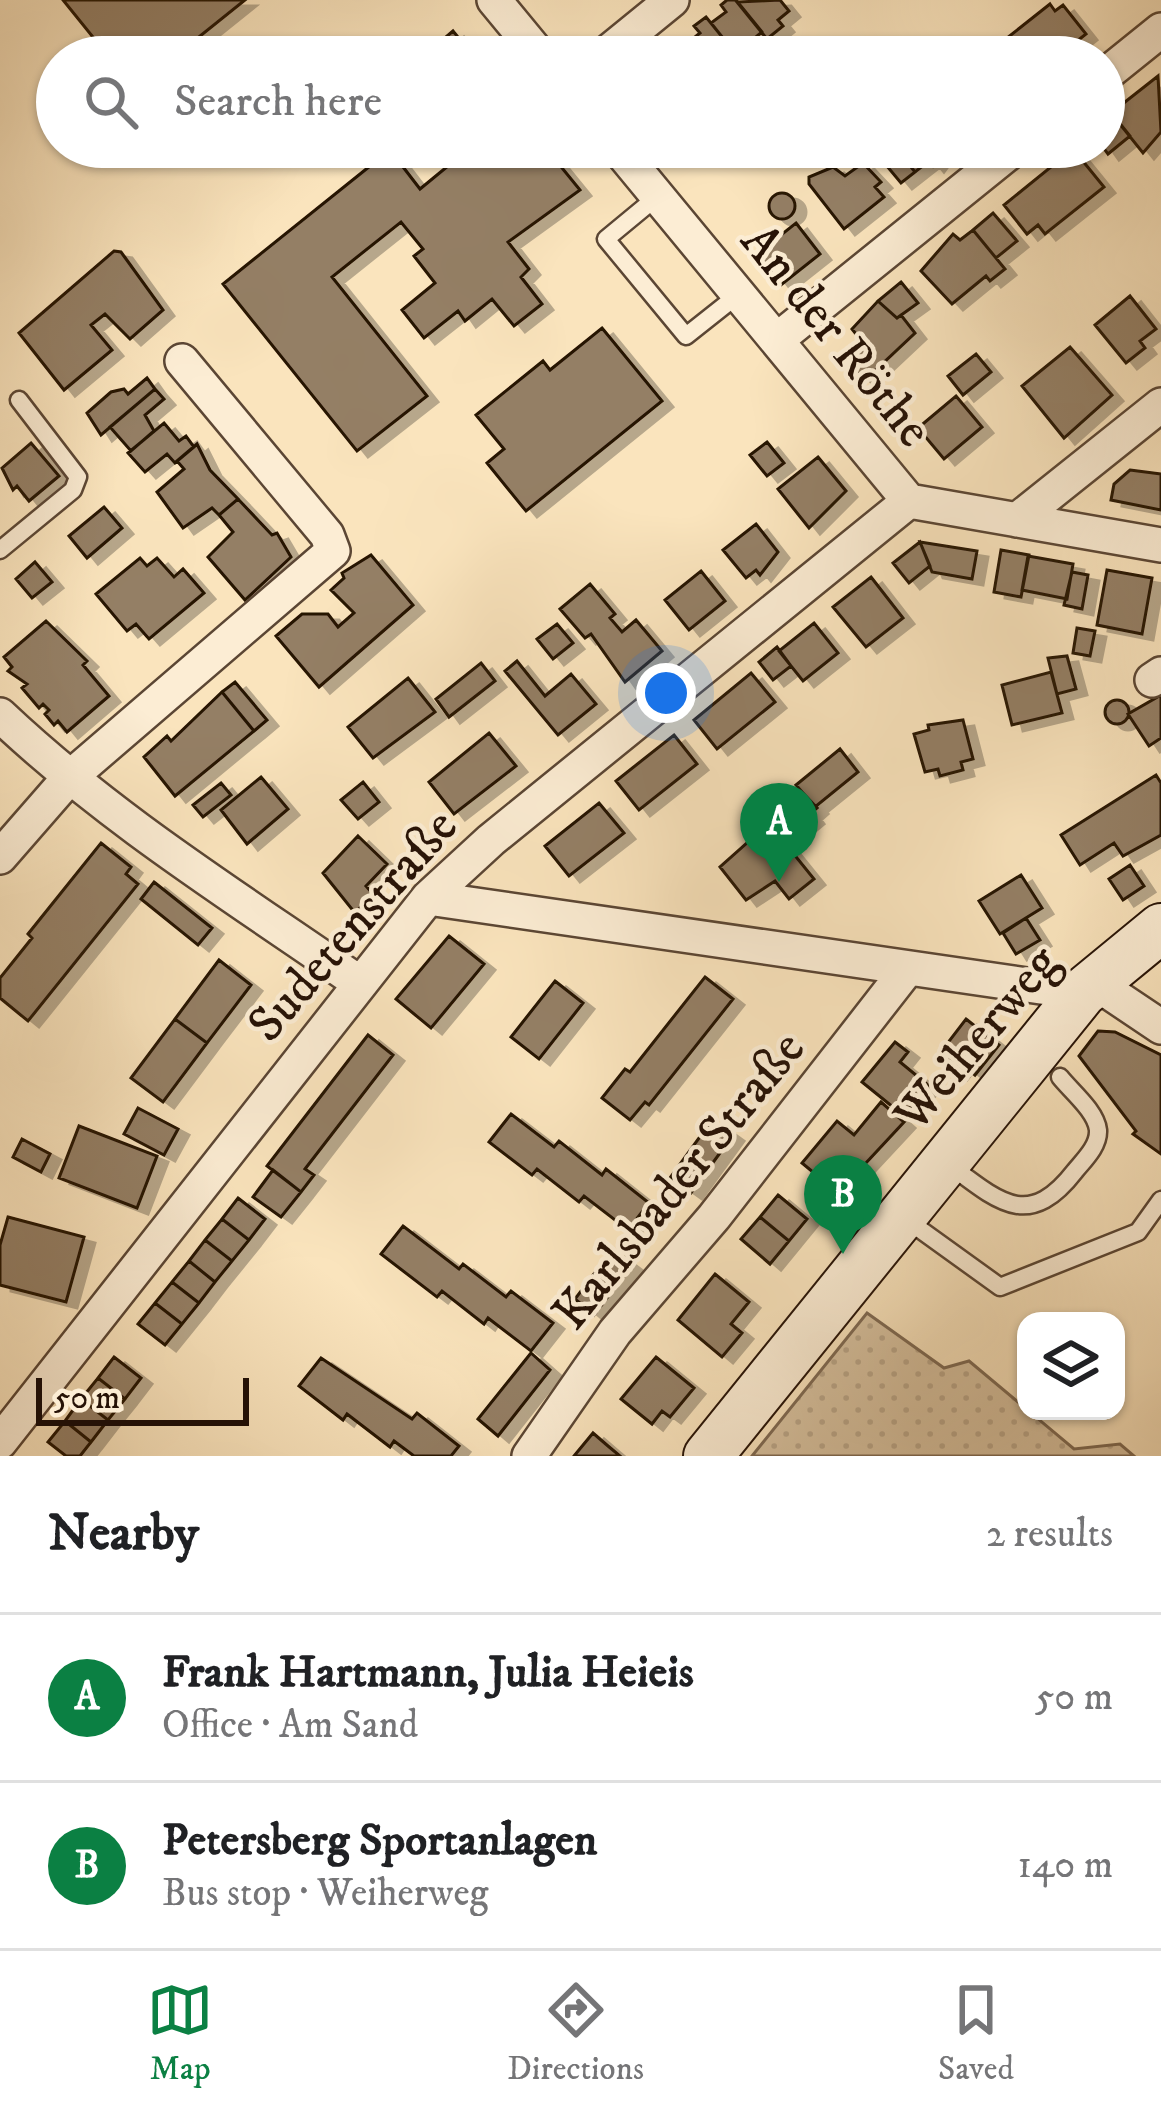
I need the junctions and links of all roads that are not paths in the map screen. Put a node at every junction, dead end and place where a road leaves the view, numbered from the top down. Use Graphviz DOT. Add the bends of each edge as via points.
graph roads {
  1 [pos="494,0"];
  2 [pos="673,0"];
  3 [pos="1161,30"];
  4 [pos="524,36"];
  5 [pos="628,36"];
  6 [pos="1125,59"];
  7 [pos="635,168"];
  8 [pos="990,168"];
  9 [pos="658,196"];
  10 [pos="740,293"];
  11 [pos="778,339"];
  12 [pos="182,361"];
  13 [pos="19,400"];
  14 [pos="1161,405"];
  15 [pos="909,501"];
  16 [pos="1017,520"];
  17 [pos="1161,545"];
  18 [pos="0,550"];
  19 [pos="0,715"];
  20 [pos="68,779"];
  21 [pos="0,857"];
  22 [pos="428,898"];
  23 [pos="1161,928"];
  24 [pos="908,968"];
  25 [pos="358,982"];
  26 [pos="1088,988"];
  27 [pos="1161,1027"];
  28 [pos="1060,1077"];
  29 [pos="945,1162"];
  30 [pos="1161,1200"];
  31 [pos="902,1216"];
  32 [pos="0,1442"];
  33 [pos="529,1456"];
  34 [pos="708,1456"];
  1 -- 4 [label="street"];
  2 -- 5 [label="street"];
  3 -- 6 [label="street"];
  7 -- 9 [label="street, An der Röthe"];
  8 -- 11 [label="street"];
  9 -- 10 [label="street, An der Röthe"];
  9 -- 10 [label="lane" via="605,238 686,336"];
  10 -- 11 [label="street, An der Röthe"];
  11 -- 15 [label="street, An der Röthe"];
  12 -- 20 [label="street" via="333,550"];
  13 -- 18 [label="lane" via="78,477 73,490"];
  14 -- 16 [label="street"];
  15 -- 16 [label="street, An der Röthe"];
  15 -- 22 [label="street, Sudetenstraße"];
  16 -- 17 [label="street, An der Röthe"];
  19 -- 20 [label="street"];
  20 -- 21 [label="street"];
  20 -- 25 [label="street"];
  22 -- 24 [label="street"];
  22 -- 25 [label="street, Sudetenstraße"];
  23 -- 26 [label="main road, Weiherweg"];
  24 -- 26 [label="street"];
  24 -- 33 [label="street, Karlsbader Straße" via="615,1332"];
  25 -- 32 [label="street, Sudetenstraße"];
  26 -- 27 [label="street"];
  26 -- 29 [label="main road, Weiherweg"];
  28 -- 29 [label="lane" via="1098,1131 1056,1196 1018,1206"];
  29 -- 31 [label="main road, Weiherweg"];
  30 -- 31 [label="lane" via="1138,1232 1000,1287"];
  31 -- 34 [label="main road, Weiherweg"];
}
